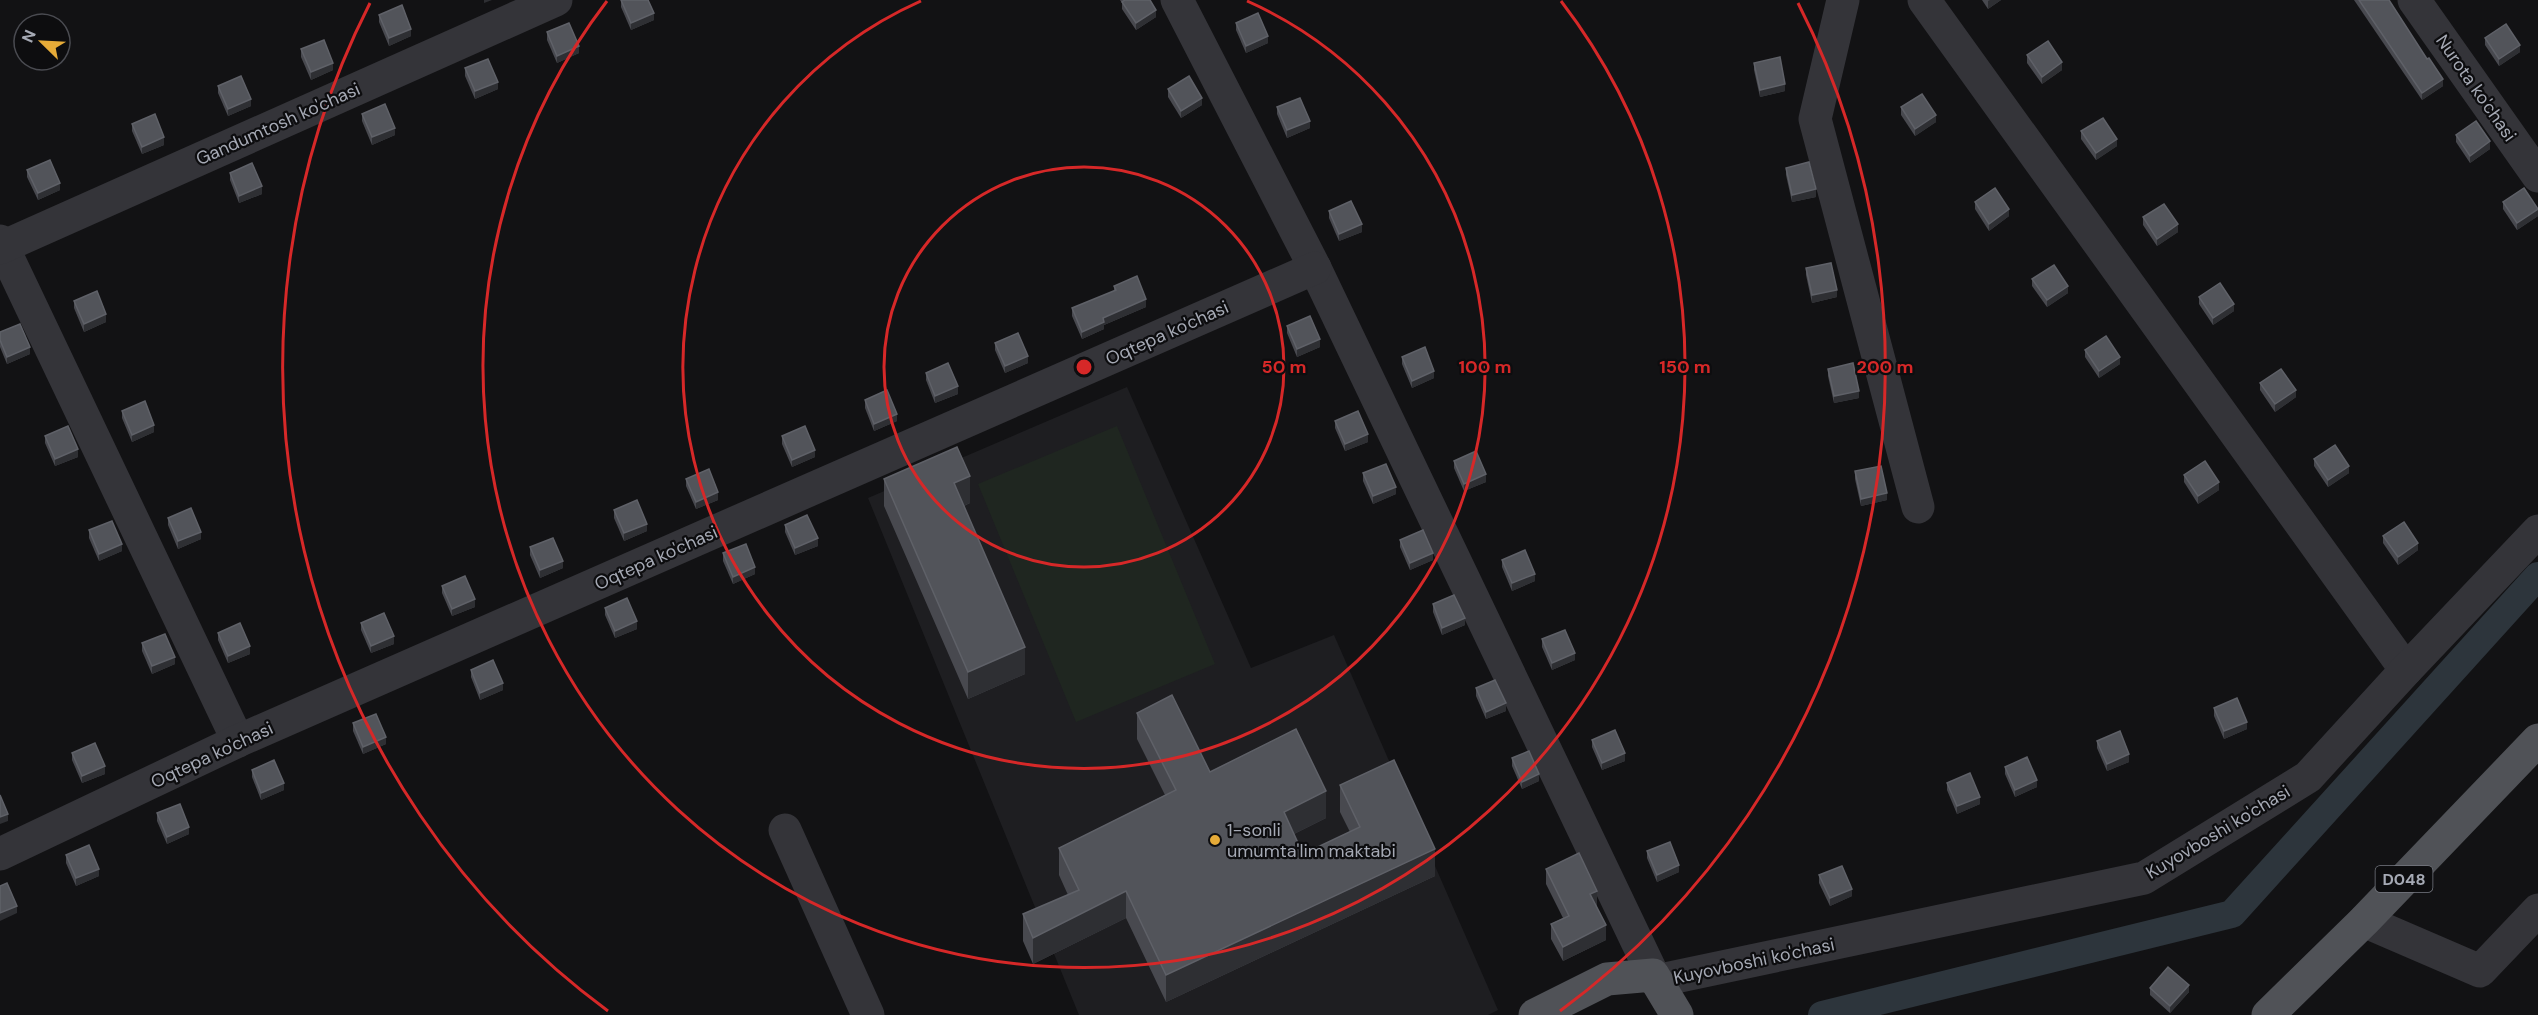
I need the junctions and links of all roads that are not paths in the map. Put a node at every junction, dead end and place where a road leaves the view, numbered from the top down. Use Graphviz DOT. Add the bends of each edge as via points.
graph roads {
  1 [pos="556,0"];
  2 [pos="1177,0"];
  3 [pos="1844,0"];
  4 [pos="1924,0"];
  5 [pos="2414,0"];
  6 [pos="2538,176"];
  7 [pos="1,245"];
  8 [pos="1315,268"];
  9 [pos="1918,507"];
  10 [pos="2538,531"];
  11 [pos="2406,670"];
  12 [pos="2538,740"];
  13 [pos="238,741"];
  14 [pos="785,831"];
  15 [pos="0,855"];
  16 [pos="2538,910"];
  17 [pos="2364,921"];
  18 [pos="1665,995"];
  19 [pos="868,1015"];
  20 [pos="1535,1015"];
  21 [pos="2268,1015"];
  1 -- 7 [label="street, Gandumtosh ko'chasi"];
  2 -- 8 [label="street"];
  3 -- 9 [label="street" via="1815,119"];
  4 -- 11 [label="street"];
  5 -- 6 [label="street, Nurota ko'chasi"];
  7 -- 13 [label="street"];
  8 -- 13 [label="street, Oqtepa ko'chasi"];
  8 -- 18 [label="street"];
  10 -- 11 [label="street, Kuyovboshi ko'chasi"];
  11 -- 18 [label="street, Kuyovboshi ko'chasi" via="2308,777 2144,879"];
  12 -- 17 [label="main road, D048"];
  13 -- 15 [label="street, Oqtepa ko'chasi"];
  14 -- 19 [label="street"];
  16 -- 17 [label="street" via="2480,971"];
  17 -- 21 [label="main road, D048"];
  18 -- 20 [label="main road, Kuyovboshi ko'chasi" via="1607,978"];
}
